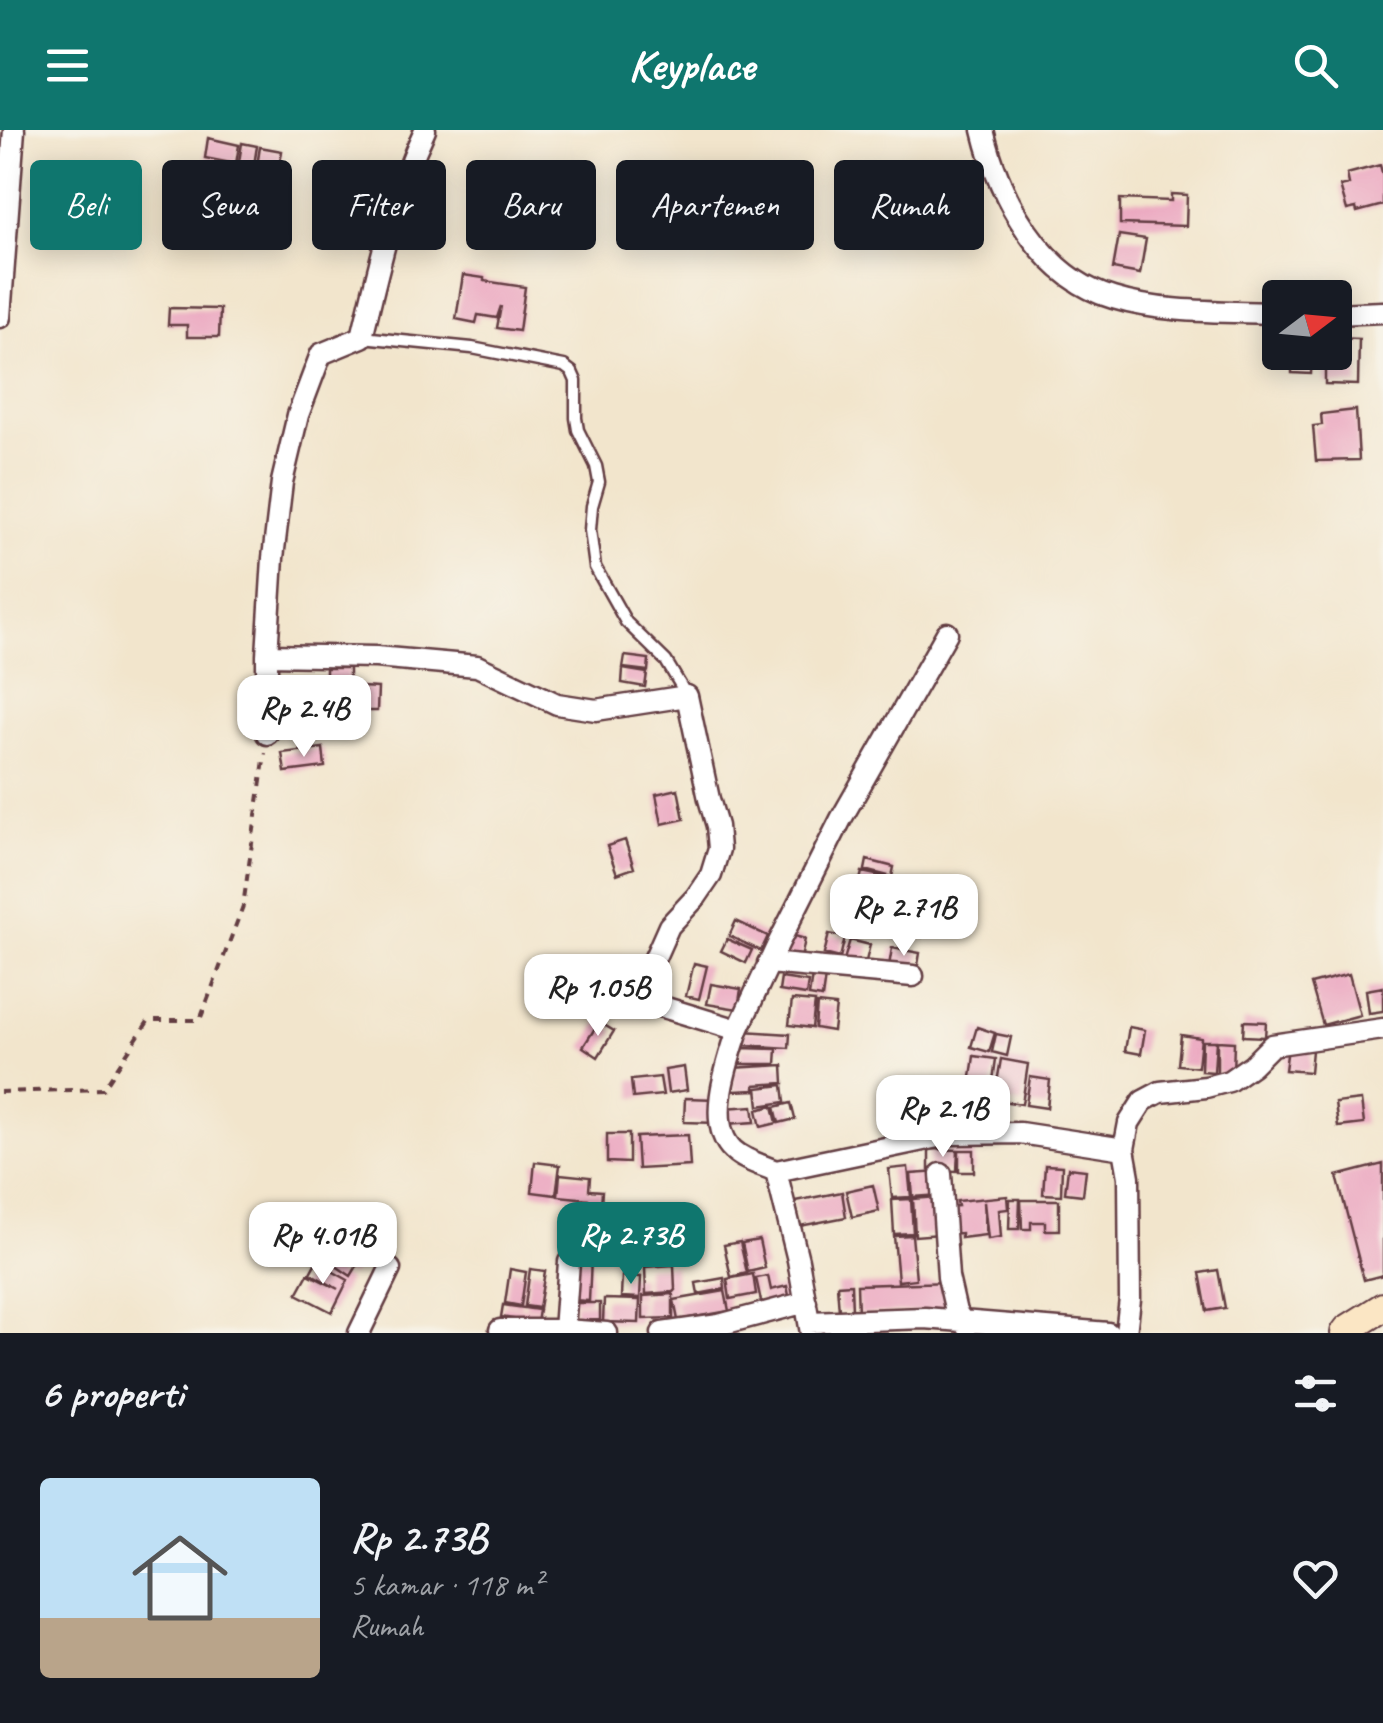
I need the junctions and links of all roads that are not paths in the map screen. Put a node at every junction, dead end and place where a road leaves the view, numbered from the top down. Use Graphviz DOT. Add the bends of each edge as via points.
graph roads {
  1 [pos="14,130"];
  2 [pos="425,130"];
  3 [pos="983,130"];
  4 [pos="1262,312"];
  5 [pos="1383,312"];
  6 [pos="1352,313"];
  7 [pos="0,317"];
  8 [pos="362,338"];
  9 [pos="948,633"];
  10 [pos="266,655"];
  11 [pos="687,696"];
  12 [pos="268,734"];
  13 [pos="768,963"];
  14 [pos="912,976"];
  15 [pos="738,1030"];
  16 [pos="1383,1030"];
  17 [pos="1124,1150"];
  18 [pos="776,1171"];
  19 [pos="941,1174"];
  20 [pos="569,1262"];
  21 [pos="390,1269"];
  22 [pos="1383,1307"];
  23 [pos="809,1319"];
  24 [pos="967,1328"];
  25 [pos="500,1330"];
  26 [pos="564,1332"];
  27 [pos="359,1333"];
  28 [pos="608,1333"];
  29 [pos="662,1333"];
  30 [pos="1108,1333"];
  31 [pos="1126,1333"];
  32 [pos="1345,1333"];
  1 -- 7 [label="street"];
  2 -- 8 [label="street" via="383,250"];
  3 -- 4 [label="street" via="1012,210 1069,276 1133,304"];
  5 -- 6 [label="street"];
  8 -- 10 [label="street" via="321,354 298,415 282,482"];
  8 -- 11 [label="lane" via="472,348 572,372 578,430 599,482 590,530 595,567 626,622 666,662"];
  9 -- 13 [label="street"];
  10 -- 11 [label="street" via="477,666 557,704 596,710"];
  10 -- 12 [label="street"];
  11 -- 15 [label="street" via="719,849 711,875 669,926 643,991 653,1004"];
  13 -- 14 [label="street"];
  13 -- 15 [label="street"];
  15 -- 18 [label="street" via="720,1102 722,1134 742,1157"];
  16 -- 17 [label="street" via="1276,1044 1229,1081 1160,1092 1143,1101 1129,1122"];
  17 -- 18 [label="street" via="1020,1133 952,1134"];
  17 -- 31 [label="street"];
  18 -- 23 [label="street"];
  19 -- 24 [label="street" via="948,1277"];
  20 -- 26 [label="street"];
  21 -- 27 [label="street"];
  22 -- 32 [label="street"];
  23 -- 24 [label="street" via="925,1318"];
  23 -- 29 [label="street"];
  24 -- 30 [label="street"];
  25 -- 26 [label="street"];
  26 -- 28 [label="street"];
}
